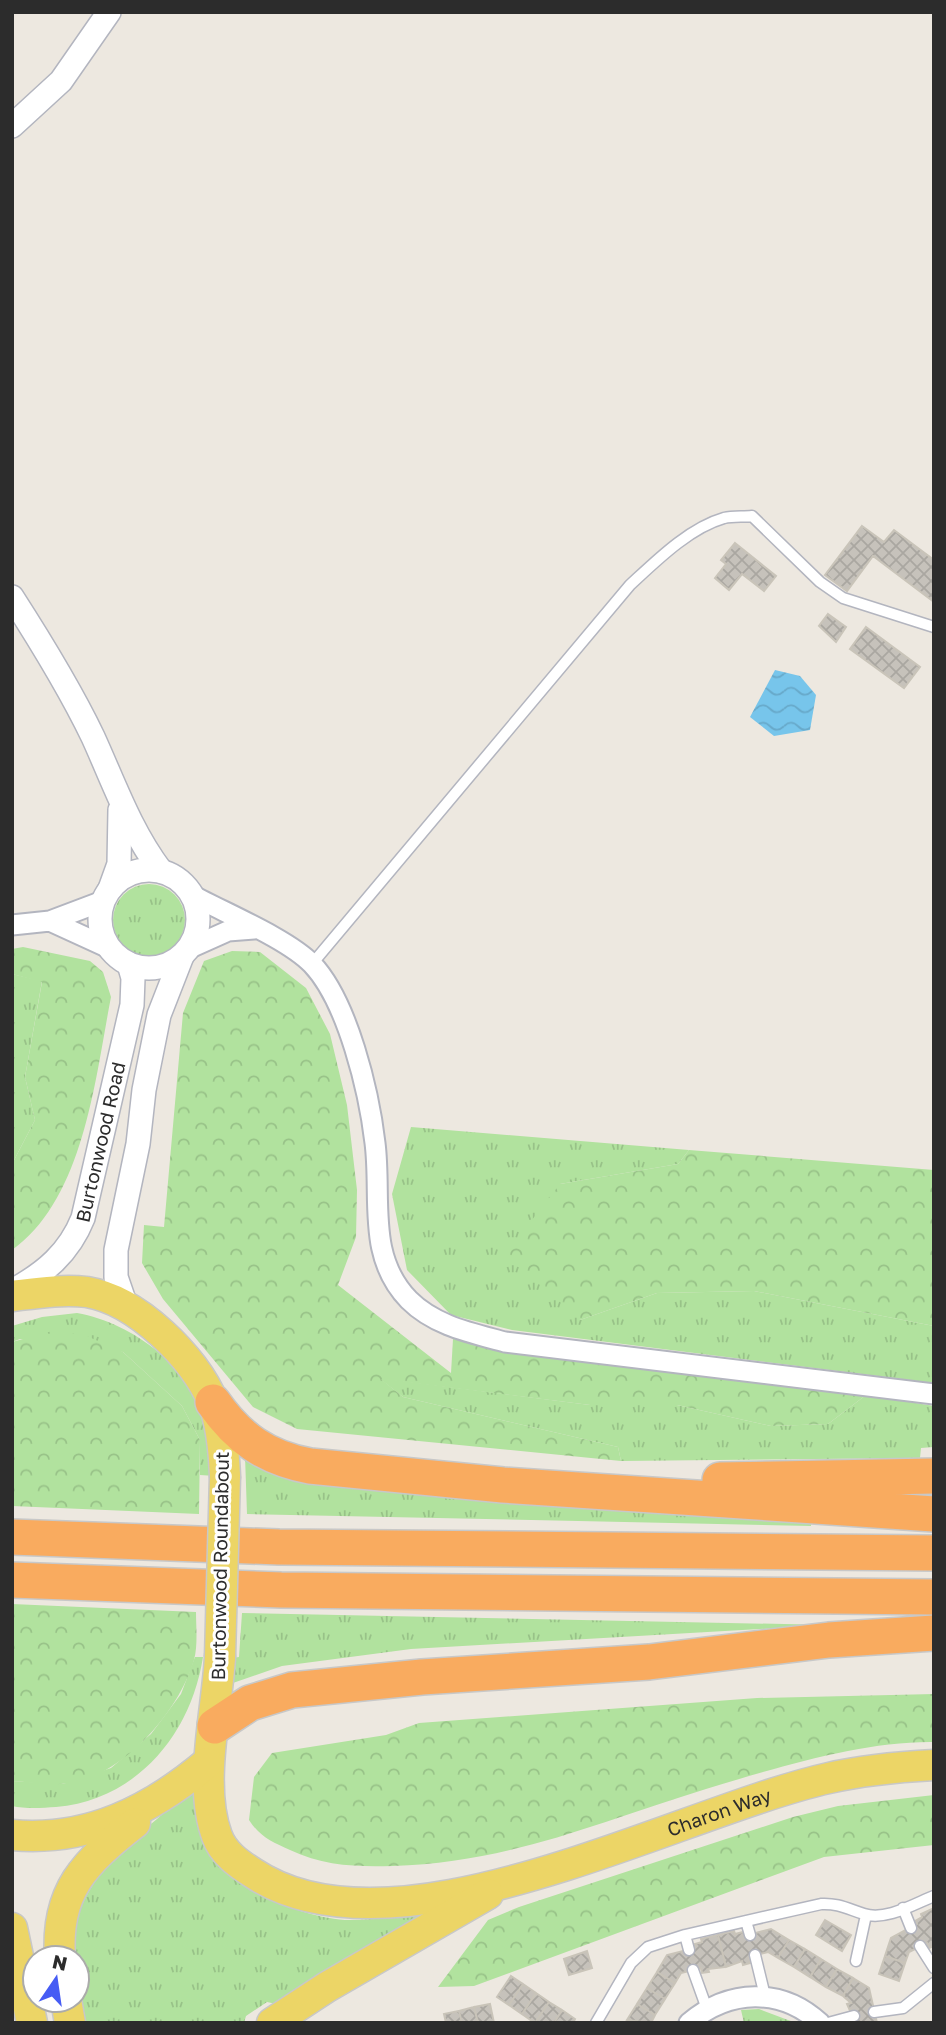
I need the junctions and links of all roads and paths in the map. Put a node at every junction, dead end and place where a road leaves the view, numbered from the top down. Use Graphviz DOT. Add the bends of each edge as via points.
graph roads {
  1 [pos="109,12"];
  2 [pos="12,126"];
  3 [pos="12,597"];
  4 [pos="934,627"];
  5 [pos="119,800"];
  6 [pos="161,871"];
  7 [pos="107,895"];
  8 [pos="192,895"];
  9 [pos="50,921"];
  10 [pos="12,925"];
  11 [pos="254,929"];
  12 [pos="109,948"];
  13 [pos="186,952"];
  14 [pos="129,964"];
  15 [pos="312,964"];
  16 [pos="12,1290"];
  17 [pos="12,1296"];
  18 [pos="127,1308"];
  19 [pos="934,1394"];
  20 [pos="213,1402"];
  21 [pos="934,1476"];
  22 [pos="503,1486"];
  23 [pos="934,1514"];
  24 [pos="12,1537"];
  25 [pos="934,1553"];
  26 [pos="12,1580"];
  27 [pos="934,1597"];
  28 [pos="934,1633"];
  29 [pos="215,1726"];
  30 [pos="208,1763"];
  31 [pos="934,1765"];
  32 [pos="173,1792"];
  33 [pos="12,1835"];
  34 [pos="509,1881"];
  35 [pos="934,1896"];
  36 [pos="902,1908"];
  37 [pos="866,1915"];
  38 [pos="746,1921"];
  39 [pos="12,1928"];
  40 [pos="911,1928"];
  41 [pos="685,1935"];
  42 [pos="750,1935"];
  43 [pos="59,1944"];
  44 [pos="920,1947"];
  45 [pos="689,1950"];
  46 [pos="755,1955"];
  47 [pos="856,1961"];
  48 [pos="934,1968"];
  49 [pos="694,1970"];
  50 [pos="934,1983"];
  51 [pos="765,1996"];
  52 [pos="707,2009"];
  53 [pos="874,2012"];
  54 [pos="854,2017"];
  55 [pos="32,2023"];
  56 [pos="272,2023"];
  57 [pos="596,2023"];
  58 [pos="689,2023"];
  59 [pos="820,2023"];
  60 [pos="828,2023"];
  1 -- 2 [label="street" via="61,81"];
  3 -- 5 [label="street" via="80,713"];
  4 -- 15 [label="lane" via="843,598 820,582 752,516 724,518 704,528 630,585"];
  5 -- 6 [label="street"];
  5 -- 7 [label="street" via="120,853"];
  6 -- 7 [label="street" via="133,873"];
  6 -- 8 [label="street"];
  7 -- 9 [label="street"];
  7 -- 12 [label="street" via="100,925"];
  8 -- 11 [label="street"];
  8 -- 13 [label="street" via="199,922"];
  9 -- 10 [label="street"];
  9 -- 12 [label="street"];
  11 -- 13 [label="street" via="211,936"];
  11 -- 15 [label="street"];
  12 -- 14 [label="street"];
  13 -- 14 [label="street" via="159,967"];
  13 -- 18 [label="street, Burtonwood Road" via="159,1015 116,1250 116,1276"];
  14 -- 16 [label="street, Burtonwood Road" via="132,1005 83,1218 57,1261"];
  15 -- 19 [label="street" via="338,1008 362,1076 375,1141 380,1245 386,1265 410,1301 448,1326 505,1342"];
  17 -- 18 [label="main road, Burtonwood Roundabout" via="88,1293"];
  18 -- 20 [label="main road, Burtonwood Roundabout" via="185,1358"];
  20 -- 22 [label="highway" via="244,1439 290,1462"];
  20 -- 29 [label="main road, Burtonwood Roundabout, bridge" via="225,1476"];
  21 -- 22 [label="highway"];
  22 -- 23 [label="highway"];
  24 -- 25 [label="highway" via="279,1547"];
  26 -- 27 [label="highway" via="281,1590"];
  28 -- 29 [label="highway" via="829,1640 649,1662 422,1676 292,1690 250,1703"];
  29 -- 30 [label="main road, Burtonwood Roundabout"];
  30 -- 32 [label="main road"];
  30 -- 34 [label="main road, Charon Way" via="217,1837 233,1860 294,1893 370,1903 434,1897"];
  31 -- 34 [label="main road, Charon Way" via="827,1778"];
  32 -- 33 [label="main road" via="98,1828 50,1836"];
  32 -- 43 [label="main road" via="111,1842 74,1880 63,1904"];
  34 -- 56 [label="main road, Charon Way"];
  35 -- 36 [label="lane"];
  36 -- 37 [label="lane" via="886,1915"];
  36 -- 40 [label="lane"];
  37 -- 38 [label="lane" via="834,1903"];
  37 -- 47 [label="lane"];
  38 -- 41 [label="lane"];
  38 -- 42 [label="lane"];
  39 -- 55 [label="main road"];
  41 -- 45 [label="lane"];
  41 -- 57 [label="lane" via="648,1947 631,1963"];
  44 -- 48 [label="lane"];
  46 -- 51 [label="lane"];
  49 -- 52 [label="lane"];
  50 -- 53 [label="lane" via="903,2008"];
  51 -- 52 [label="street" via="733,1998"];
  51 -- 59 [label="street" via="797,2006"];
  52 -- 58 [label="street"];
  54 -- 60 [label="lane"];
}
